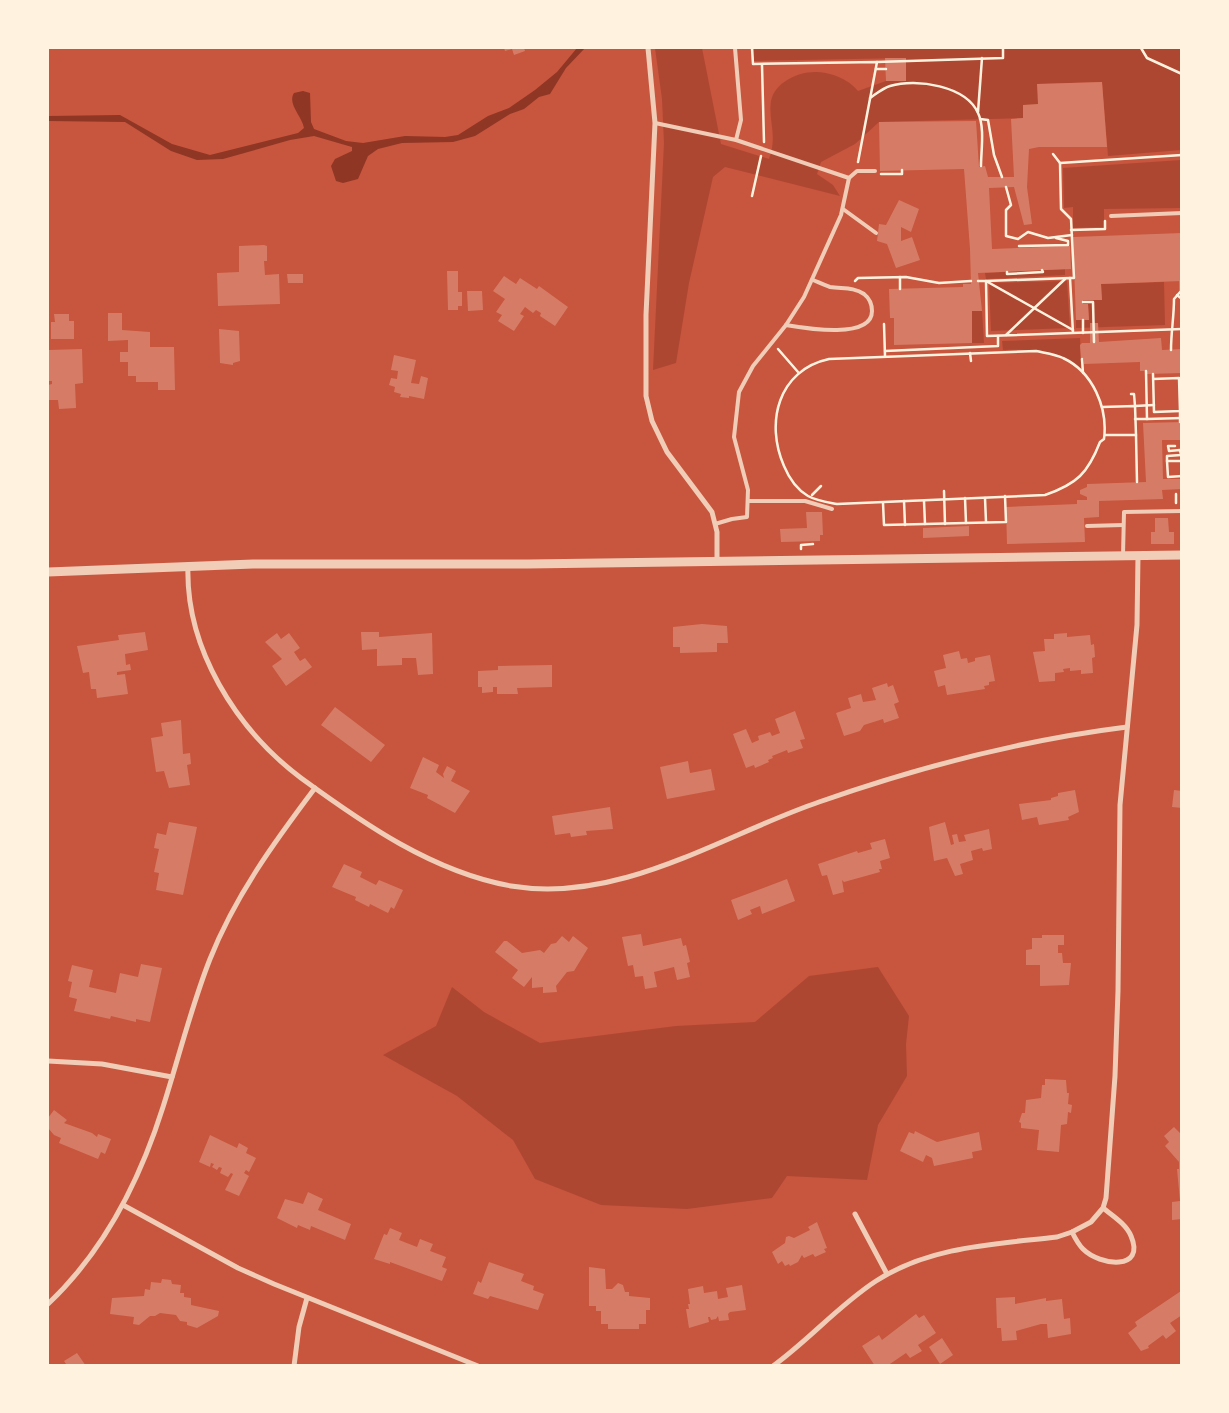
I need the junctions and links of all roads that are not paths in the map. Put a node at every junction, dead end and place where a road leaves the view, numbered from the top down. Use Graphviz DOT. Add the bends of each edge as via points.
graph roads {
  1 [pos="648,48"];
  2 [pos="735,48"];
  3 [pos="655,123"];
  4 [pos="736,140"];
  5 [pos="875,171"];
  6 [pos="849,178"];
  7 [pos="844,208"];
  8 [pos="1182,213"];
  9 [pos="1111,216"];
  10 [pos="876,233"];
  11 [pos="813,280"];
  12 [pos="786,325"];
  13 [pos="748,502"];
  14 [pos="832,509"];
  15 [pos="1182,511"];
  16 [pos="715,524"];
  17 [pos="1123,525"];
  18 [pos="1087,526"];
  19 [pos="1181,555"];
  20 [pos="1123,556"];
  21 [pos="1138,556"];
  22 [pos="717,561"];
  23 [pos="188,566"];
  24 [pos="48,572"];
  25 [pos="1127,727"];
  26 [pos="315,788"];
  27 [pos="48,1061"];
  28 [pos="172,1077"];
  29 [pos="123,1205"];
  30 [pos="1103,1208"];
  31 [pos="855,1214"];
  32 [pos="1072,1232"];
  33 [pos="887,1274"];
  34 [pos="307,1298"];
  35 [pos="48,1304"];
  36 [pos="294,1366"];
  37 [pos="478,1366"];
  38 [pos="773,1366"];
  1 -- 3 [label="street"];
  2 -- 4 [label="lane" via="742,120"];
  3 -- 4 [label="lane"];
  3 -- 16 [label="street" via="646,315 646,396 658,436 706,503"];
  4 -- 6 [label="lane"];
  5 -- 6 [label="lane" via="857,171"];
  6 -- 7 [label="lane"];
  7 -- 10 [label="lane"];
  7 -- 11 [label="lane"];
  8 -- 9 [label="lane"];
  11 -- 12 [label="lane"];
  11 -- 12 [label="lane" via="865,295 872,304 868,322 858,328 810,330"];
  12 -- 13 [label="lane" via="746,376 735,410 734,437 748,490"];
  13 -- 14 [label="lane" via="805,501"];
  13 -- 16 [label="lane" via="747,518 732,518"];
  15 -- 17 [label="lane" via="1124,512"];
  16 -- 22 [label="street"];
  17 -- 18 [label="lane"];
  17 -- 20 [label="lane"];
  19 -- 21 [label="street"];
  20 -- 21 [label="street"];
  20 -- 22 [label="street"];
  21 -- 25 [label="street" via="1138,617"];
  22 -- 23 [label="street"];
  23 -- 24 [label="street"];
  23 -- 26 [label="street" via="191,614 219,685 262,741"];
  25 -- 26 [label="street" via="1030,743 914,771 794,811 645,872 577,888 513,886 450,868 393,840"];
  25 -- 30 [label="street" via="1118,836 1115,1076 1108,1181"];
  26 -- 28 [label="street" via="231,912 210,958"];
  27 -- 28 [label="street" via="102,1064"];
  28 -- 29 [label="street" via="153,1137"];
  29 -- 34 [label="street" via="238,1268"];
  29 -- 35 [label="street" via="89,1256"];
  30 -- 32 [label="street" via="1090,1222"];
  30 -- 32 [label="street" via="1131,1235 1132,1250 1125,1261 1117,1264 1098,1259 1083,1249"];
  31 -- 33 [label="street"];
  32 -- 33 [label="street" via="1057,1237 962,1248"];
  33 -- 38 [label="street" via="844,1304"];
  34 -- 36 [label="street"];
  34 -- 37 [label="street"];
}
